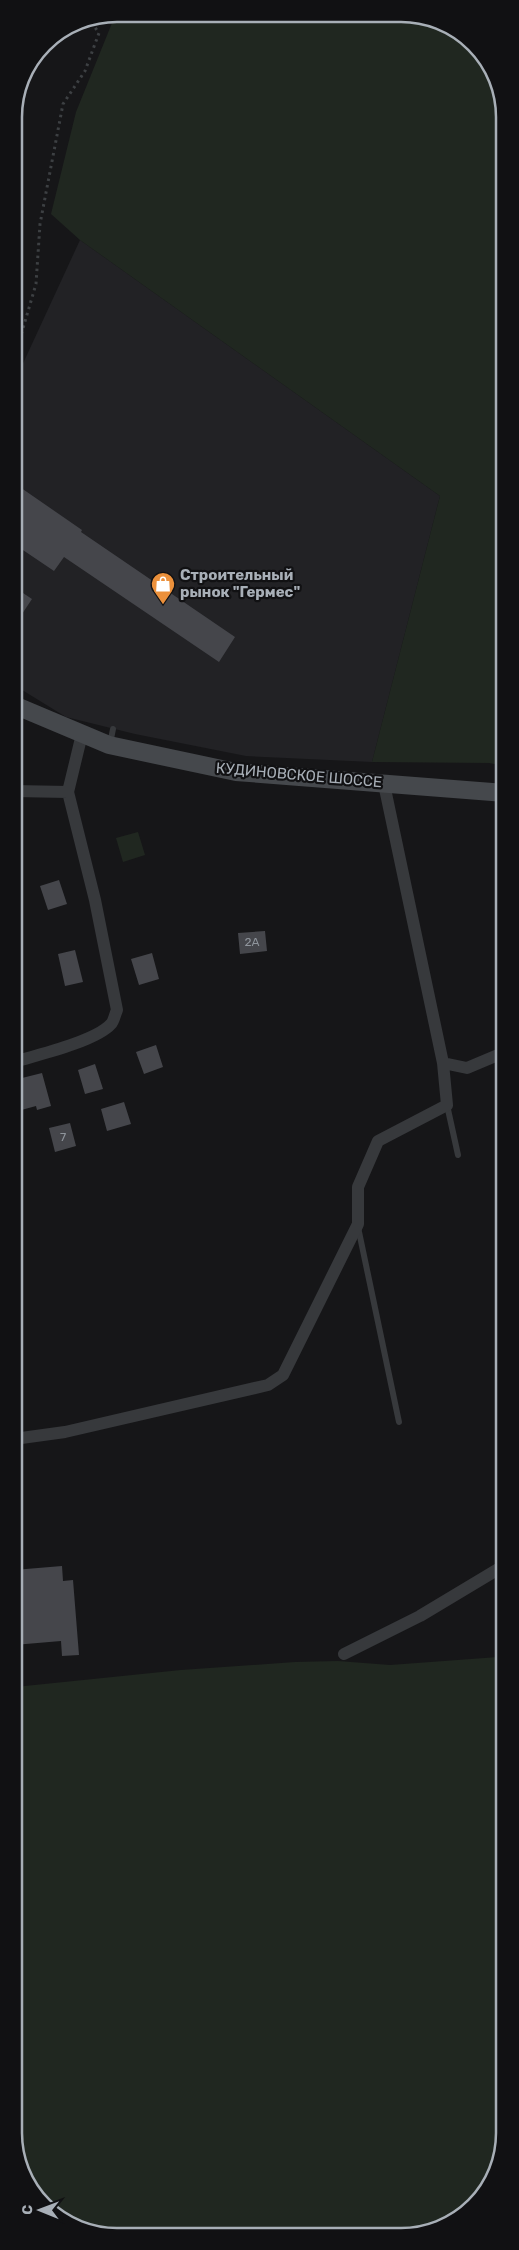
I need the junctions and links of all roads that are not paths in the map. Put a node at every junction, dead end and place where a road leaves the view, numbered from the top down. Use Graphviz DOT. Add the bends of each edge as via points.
graph roads {
  1 [pos="23,709"];
  2 [pos="82,734"];
  3 [pos="384,784"];
  4 [pos="23,791"];
  5 [pos="68,792"];
  6 [pos="497,792"];
  7 [pos="497,1056"];
  8 [pos="23,1059"];
  9 [pos="443,1063"];
  10 [pos="447,1104"];
  11 [pos="458,1155"];
  12 [pos="358,1224"];
  13 [pos="399,1422"];
  14 [pos="22,1438"];
  15 [pos="496,1570"];
  16 [pos="344,1654"];
  1 -- 2 [label="main road, КУДИНОВСКОЕ ШОССЕ"];
  2 -- 3 [label="main road, КУДИНОВСКОЕ ШОССЕ" via="111,737 236,772"];
  2 -- 5 [label="street"];
  3 -- 6 [label="main road, КУДИНОВСКОЕ ШОССЕ"];
  3 -- 9 [label="street"];
  4 -- 5 [label="street"];
  5 -- 8 [label="street" via="95,900 117,1010 112,1023 100,1033"];
  7 -- 9 [label="street" via="467,1068"];
  9 -- 10 [label="street"];
  10 -- 11 [label="lane"];
  10 -- 12 [label="street" via="378,1141 358,1187"];
  12 -- 13 [label="lane"];
  12 -- 14 [label="street" via="283,1375 268,1385 65,1432"];
  15 -- 16 [label="street" via="420,1616"];
}
